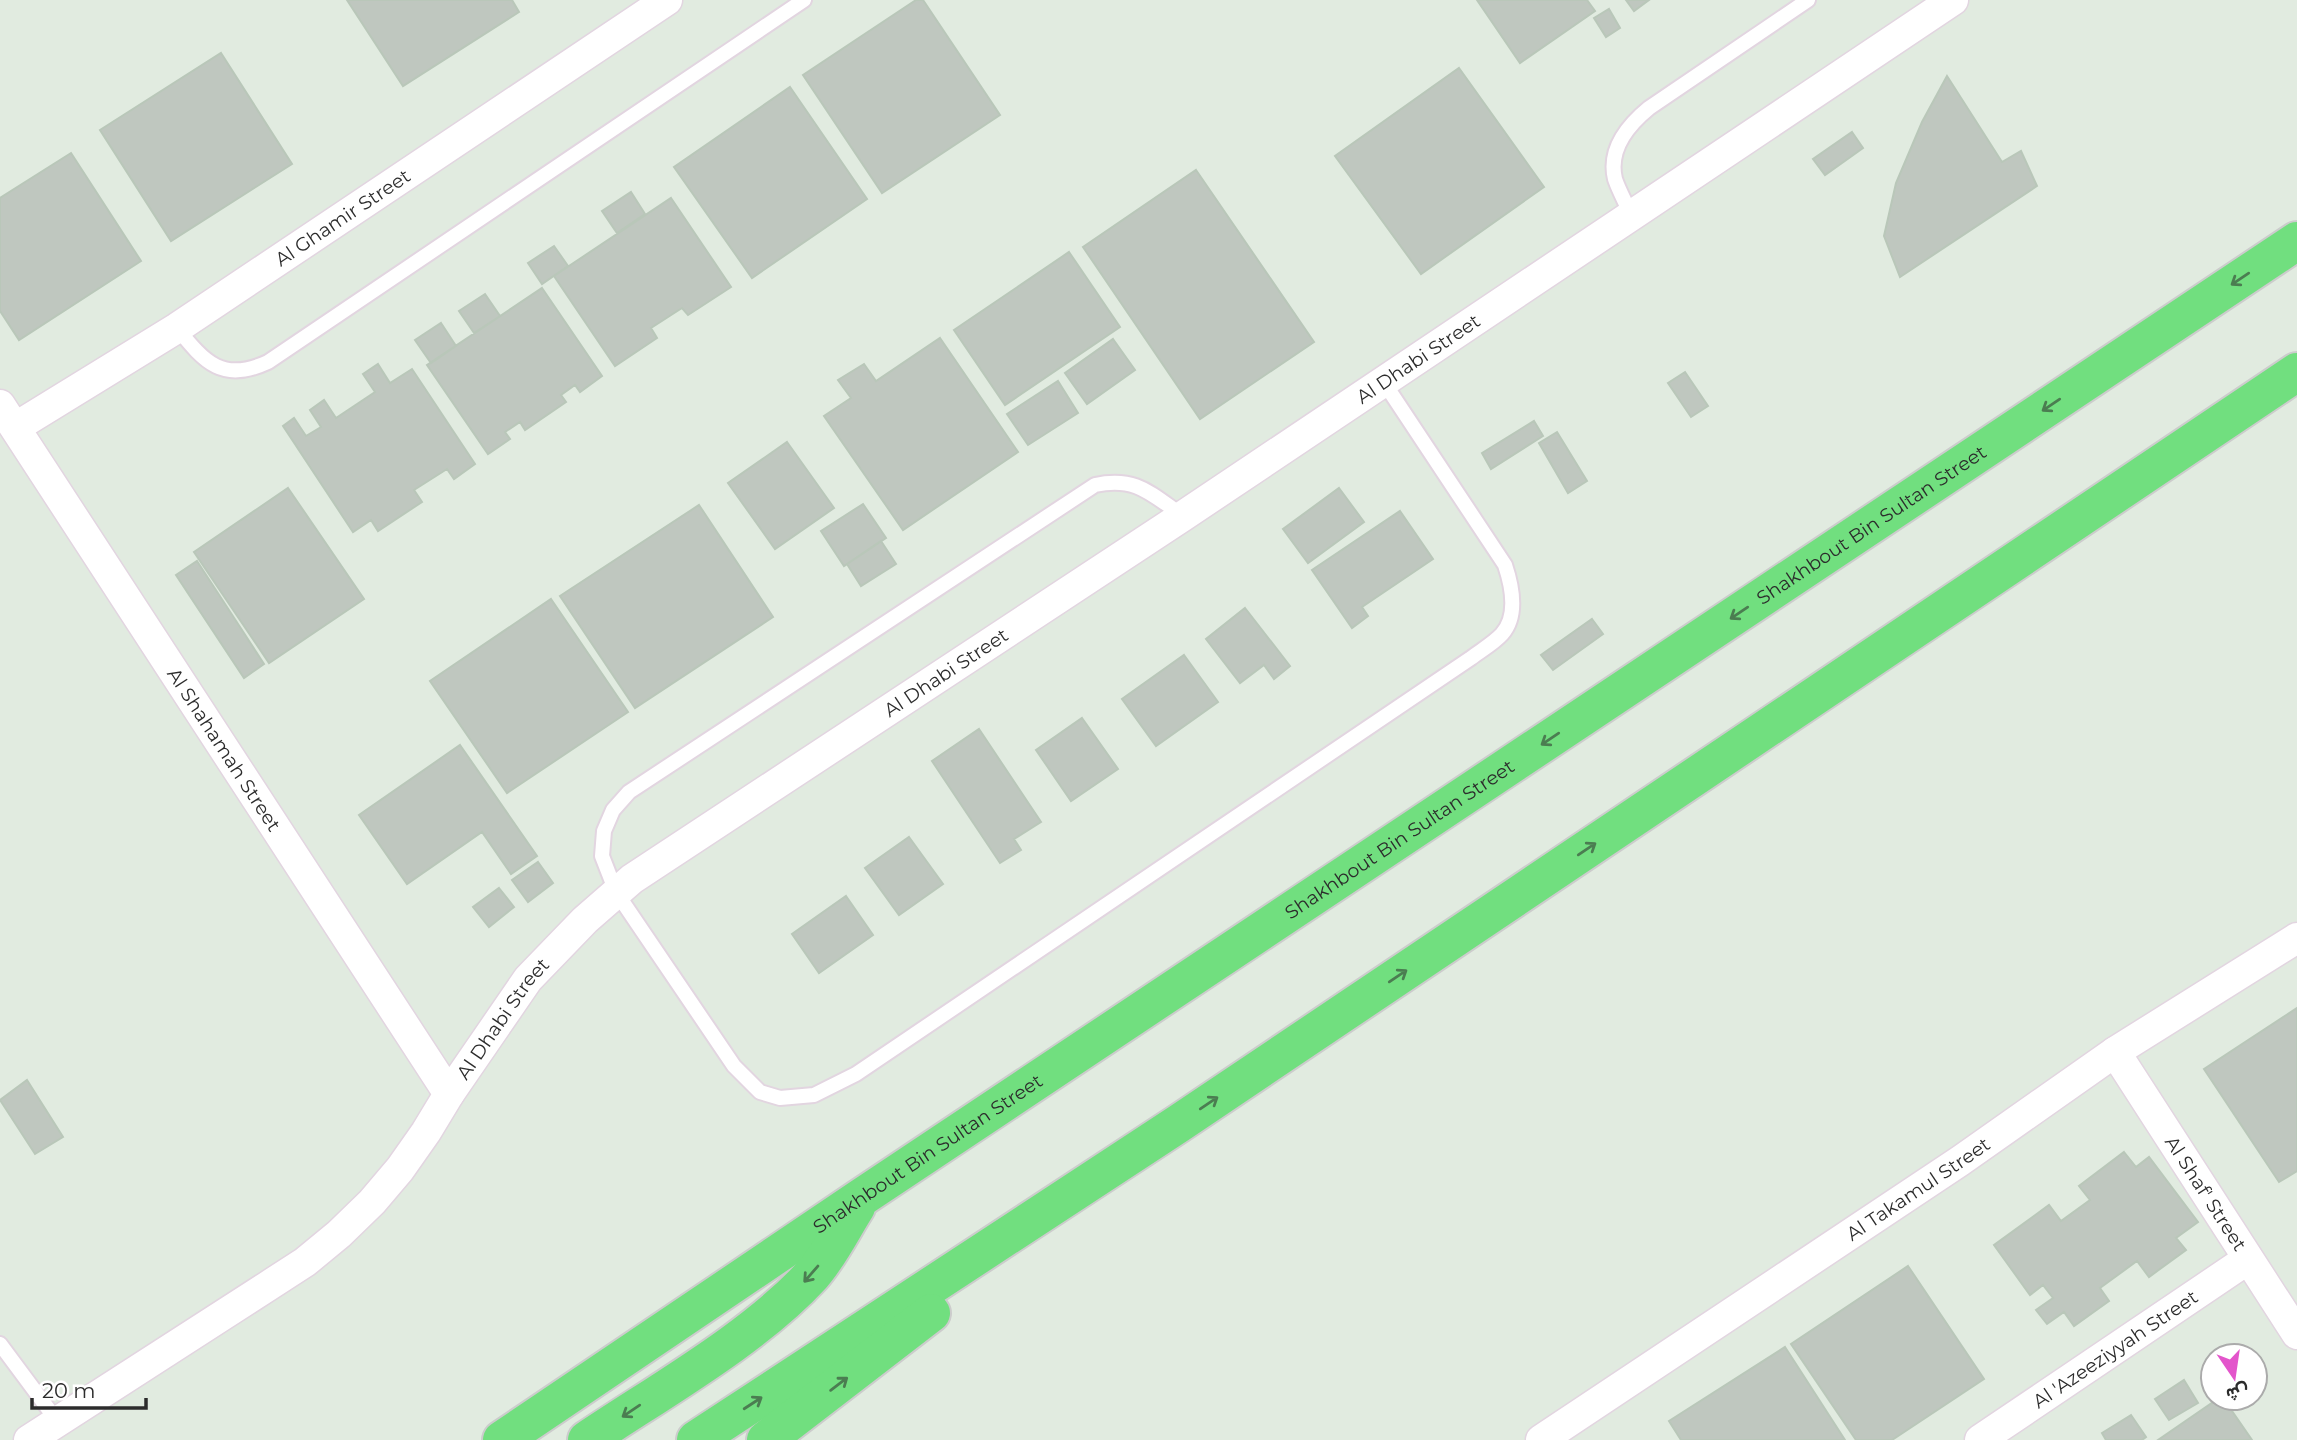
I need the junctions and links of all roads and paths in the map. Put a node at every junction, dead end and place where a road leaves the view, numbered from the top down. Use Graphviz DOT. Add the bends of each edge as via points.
graph roads {
  1 [pos="667,0"];
  2 [pos="802,0"];
  3 [pos="1808,0"];
  4 [pos="1953,0"];
  5 [pos="1631,215"];
  6 [pos="2297,241"];
  7 [pos="177,328"];
  8 [pos="2297,372"];
  9 [pos="1383,381"];
  10 [pos="8,416"];
  11 [pos="1183,516"];
  12 [pos="616,892"];
  13 [pos="2297,938"];
  14 [pos="2115,1052"];
  15 [pos="449,1094"];
  16 [pos="1178,1124"];
  17 [pos="862,1197"];
  18 [pos="2248,1259"];
  19 [pos="2297,1334"];
  20 [pos="0,1344"];
  21 [pos="58,1422"];
  22 [pos="29,1440"];
  23 [pos="502,1440"];
  24 [pos="587,1440"];
  25 [pos="696,1440"];
  26 [pos="766,1440"];
  27 [pos="1541,1440"];
  28 [pos="1980,1440"];
  1 -- 7 [label="street, Al Ghamir Street"];
  2 -- 7 [label="lane" via="268,362 230,372 211,365"];
  3 -- 5 [label="lane" via="1648,108 1620,138 1614,158 1615,179"];
  4 -- 5 [label="street, Al Dhabi Street"];
  5 -- 9 [label="street, Al Dhabi Street"];
  6 -- 17 [label="main road, Shakhbout Bin Sultan Street, one-way"];
  7 -- 10 [label="street, Al Ghamir Street"];
  16 -- 8 [label="main road, one-way"];
  9 -- 11 [label="street, Al Dhabi Street"];
  9 -- 12 [label="lane" via="1505,565 1512,612 1503,634 856,1074 814,1095 780,1098 760,1092 734,1066"];
  10 -- 15 [label="street, Al Shahamah Street"];
  11 -- 12 [label="street, Al Dhabi Street"];
  11 -- 12 [label="lane" via="1129,483 1095,485 629,792 613,810 604,831 601,856"];
  12 -- 15 [label="street, Al Dhabi Street" via="528,979"];
  13 -- 14 [label="street, Al Takamul Street"];
  14 -- 18 [label="street, Al Shaf' Street"];
  14 -- 27 [label="street, Al Takamul Street" via="1940,1175"];
  15 -- 21 [label="street, Al Dhabi Street" via="400,1169 339,1234 305,1262"];
  25 -- 16 [label="main road, one-way"];
  26 -- 16 [label="main road, one-way"];
  17 -- 23 [label="main road, Shakhbout Bin Sultan Street"];
  17 -- 24 [label="main road, one-way" via="813,1274 780,1305"];
  18 -- 19 [label="street, Al Shaf' Street"];
  18 -- 28 [label="street, Al 'Azeeziyyah Street"];
  20 -- 21 [label="lane"];
  21 -- 22 [label="street, Al Dhabi Street"];
}
